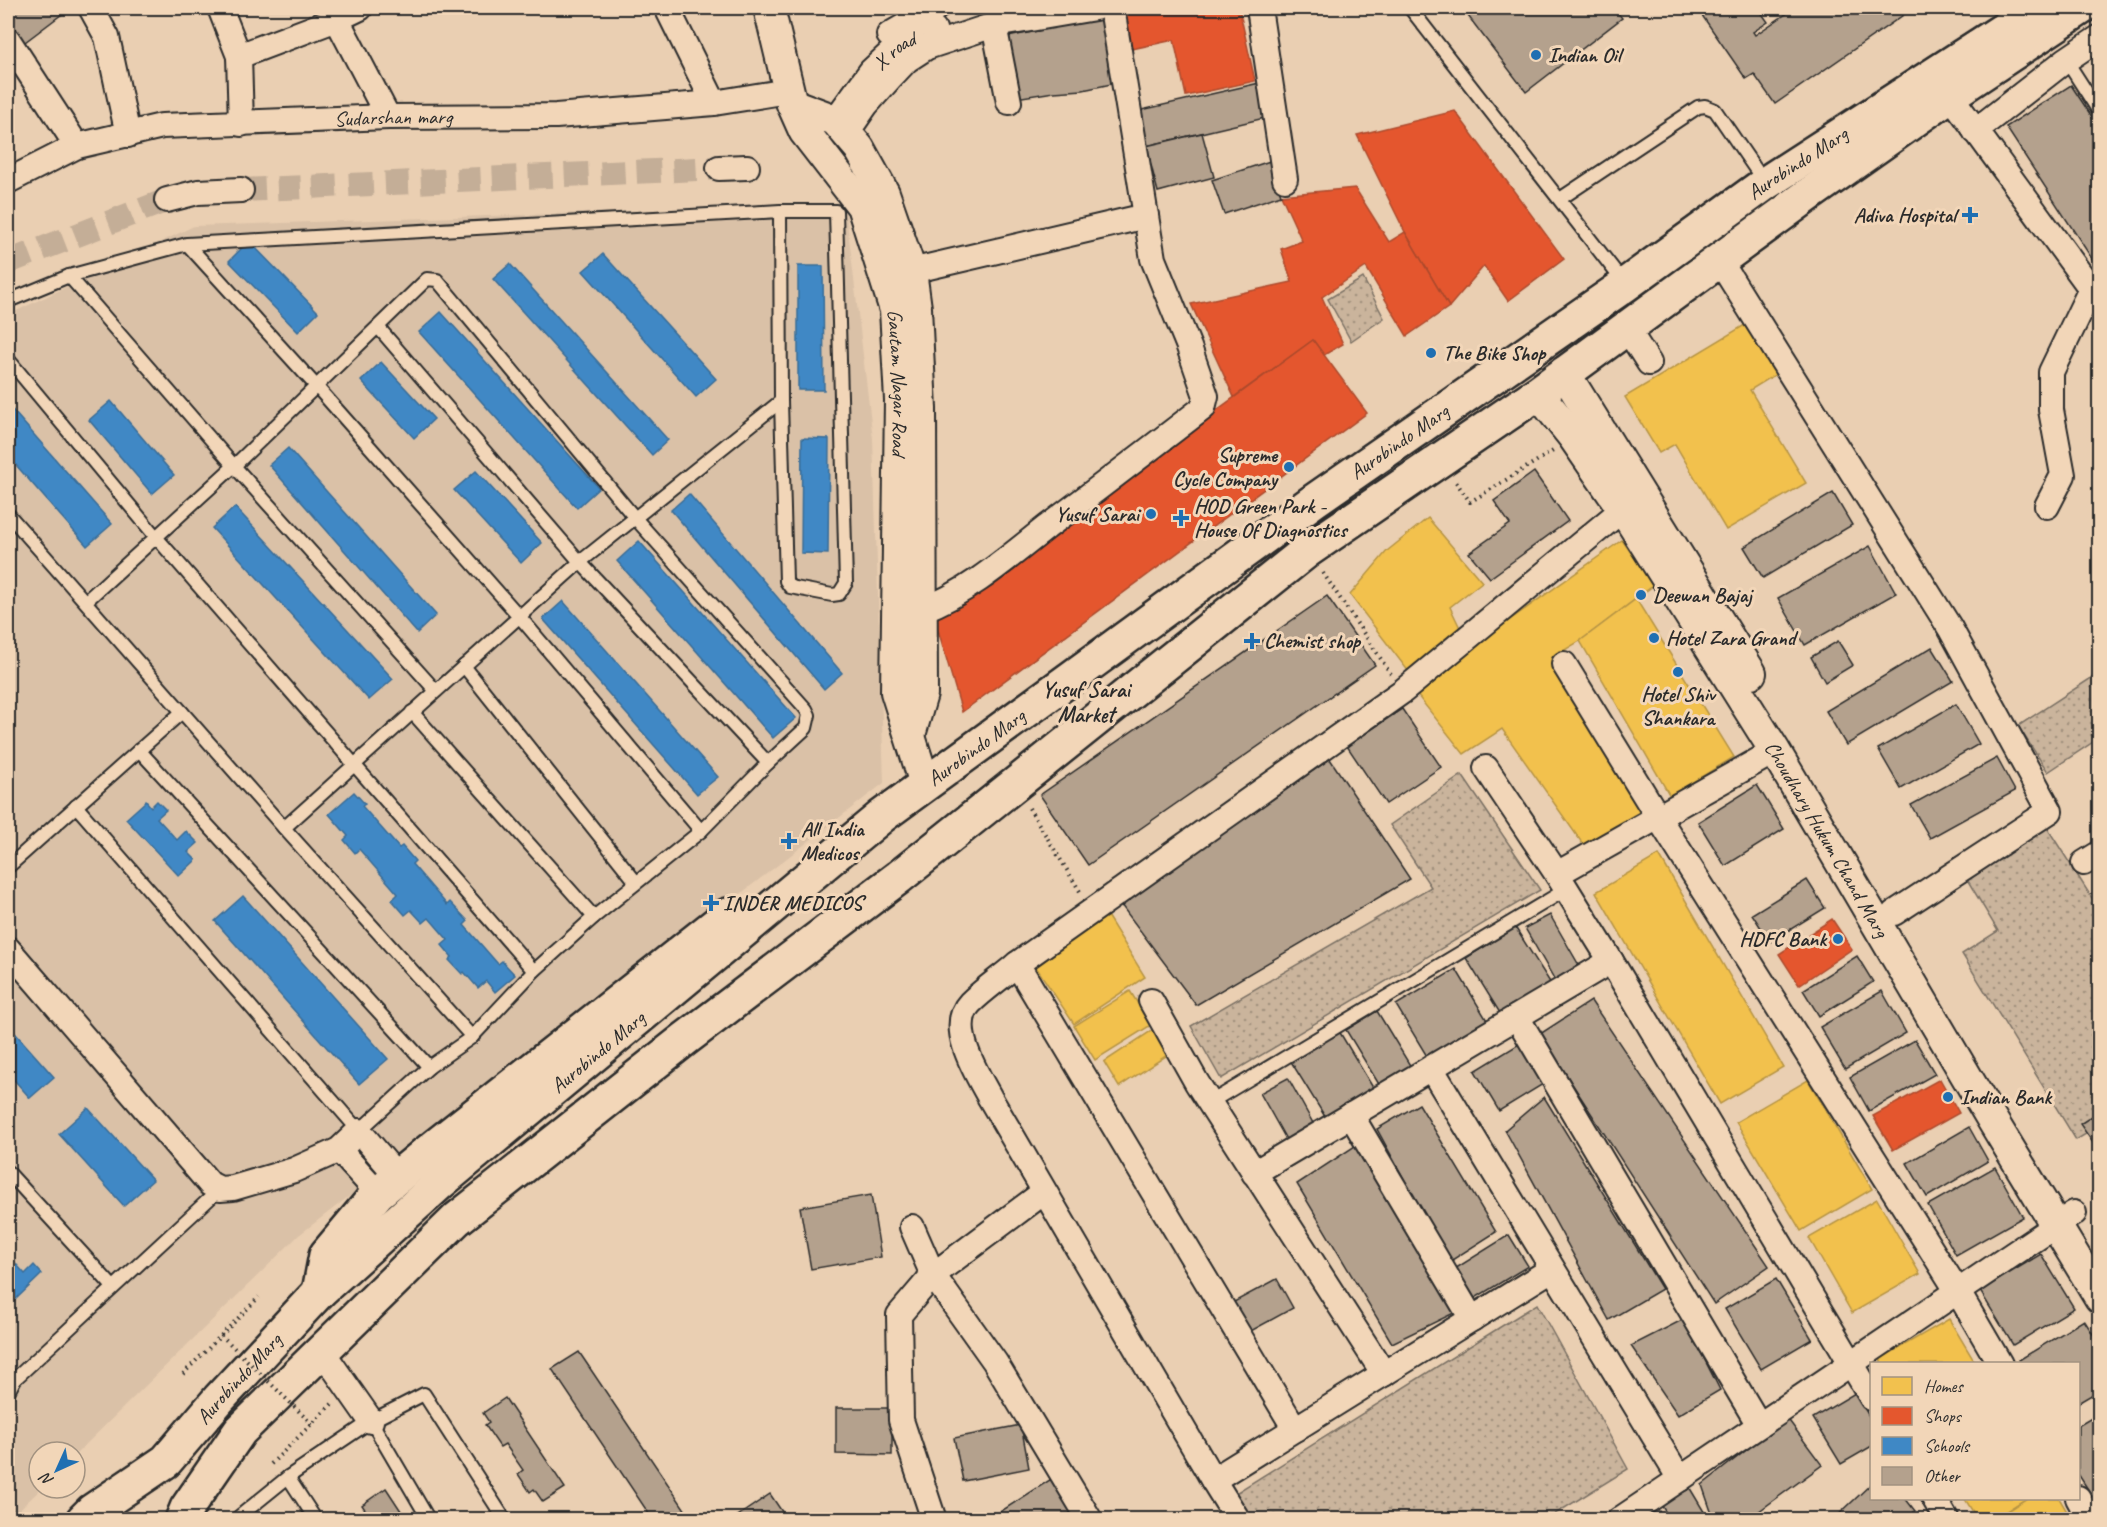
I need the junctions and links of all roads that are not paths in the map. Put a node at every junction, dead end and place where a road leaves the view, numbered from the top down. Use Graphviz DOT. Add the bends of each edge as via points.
graph roads {
  1 [pos="91,8"];
  2 [pos="220,8"];
  3 [pos="360,8"];
  4 [pos="667,8"];
  5 [pos="769,8"];
  6 [pos="936,8"];
  7 [pos="1012,8"];
  8 [pos="1095,8"];
  9 [pos="1112,8"];
  10 [pos="1259,8"];
  11 [pos="1410,8"];
  12 [pos="2035,8"];
  13 [pos="2081,8"];
  14 [pos="334,13"];
  15 [pos="2004,19"];
  16 [pos="994,25"];
  17 [pos="2100,37"];
  18 [pos="8,40"];
  19 [pos="239,56"];
  20 [pos="2066,60"];
  21 [pos="1950,95"];
  22 [pos="852,96"];
  23 [pos="790,97"];
  24 [pos="1009,102"];
  25 [pos="714,103"];
  26 [pos="2100,113"];
  27 [pos="387,117"];
  28 [pos="241,124"];
  29 [pos="840,127"];
  30 [pos="1975,131"];
  31 [pos="128,135"];
  32 [pos="77,146"];
  33 [pos="747,167"];
  34 [pos="719,168"];
  35 [pos="11,172"];
  36 [pos="1285,180"];
  37 [pos="1766,183"];
  38 [pos="241,190"];
  39 [pos="1560,199"];
  40 [pos="167,200"];
  41 [pos="780,211"];
  42 [pos="1146,216"];
  43 [pos="187,244"];
  44 [pos="1719,260"];
  45 [pos="911,271"];
  46 [pos="69,276"];
  47 [pos="1625,285"];
  48 [pos="2095,295"];
  49 [pos="8,301"];
  50 [pos="378,327"];
  51 [pos="1626,327"];
  52 [pos="8,359"];
  53 [pos="1649,363"];
  54 [pos="1564,372"];
  55 [pos="317,387"];
  56 [pos="1538,393"];
  57 [pos="781,401"];
  58 [pos="234,466"];
  59 [pos="2047,506"];
  60 [pos="1623,509"];
  61 [pos="8,514"];
  62 [pos="635,518"];
  63 [pos="156,537"];
  64 [pos="580,562"];
  65 [pos="86,601"];
  66 [pos="922,610"];
  67 [pos="519,616"];
  68 [pos="1564,664"];
  69 [pos="464,666"];
  70 [pos="436,691"];
  71 [pos="182,712"];
  72 [pos="412,712"];
  73 [pos="910,735"];
  74 [pos="139,750"];
  75 [pos="1775,751"];
  76 [pos="768,763"];
  77 [pos="355,764"];
  78 [pos="1486,768"];
  79 [pos="925,784"];
  80 [pos="76,806"];
  81 [pos="1658,817"];
  82 [pos="284,828"];
  83 [pos="701,831"];
  84 [pos="864,831"];
  85 [pos="8,867"];
  86 [pos="1562,881"];
  87 [pos="636,882"];
  88 [pos="1894,913"];
  89 [pos="594,917"];
  90 [pos="8,949"];
  91 [pos="1611,961"];
  92 [pos="1017,964"];
  93 [pos="534,970"];
  94 [pos="1151,1000"];
  95 [pos="1516,1017"];
  96 [pos="472,1037"];
  97 [pos="429,1067"];
  98 [pos="1431,1068"];
  99 [pos="1209,1102"];
  100 [pos="1351,1115"];
  101 [pos="359,1131"];
  102 [pos="481,1149"];
  103 [pos="339,1150"];
  104 [pos="424,1155"];
  105 [pos="8,1172"];
  106 [pos="1254,1173"];
  107 [pos="388,1185"];
  108 [pos="220,1189"];
  109 [pos="1044,1192"];
  110 [pos="2066,1219"];
  111 [pos="912,1227"];
  112 [pos="2100,1257"];
  113 [pos="1552,1269"];
  114 [pos="933,1275"];
  115 [pos="112,1287"];
  116 [pos="319,1292"];
  117 [pos="1958,1292"];
  118 [pos="2100,1298"];
  119 [pos="1472,1319"];
  120 [pos="322,1351"];
  121 [pos="1999,1362"];
  122 [pos="1850,1364"];
  123 [pos="11,1374"];
  124 [pos="1384,1374"];
  125 [pos="8,1392"];
  126 [pos="1870,1395"];
  127 [pos="371,1421"];
  128 [pos="1759,1425"];
  129 [pos="1295,1429"];
  130 [pos="288,1477"];
  131 [pos="1680,1479"];
  132 [pos="1213,1480"];
  133 [pos="1935,1500"];
  134 [pos="2079,1500"];
  135 [pos="83,1520"];
  136 [pos="182,1520"];
  137 [pos="235,1520"];
  138 [pos="316,1520"];
  139 [pos="429,1520"];
  140 [pos="505,1520"];
  141 [pos="934,1520"];
  142 [pos="1090,1520"];
  143 [pos="1238,1520"];
  144 [pos="1619,1520"];
  145 [pos="1947,1520"];
  146 [pos="2090,1520"];
  1 -- 31 [label="street" via="107,37"];
  2 -- 19 [label="street"];
  3 -- 14 [label="street"];
  4 -- 25 [label="street"];
  5 -- 23 [label="street, Gautam Nagar Road"];
  6 -- 22 [label="street" via="892,33 867,57"];
  7 -- 22 [label="street, X road" via="954,21 900,44"];
  8 -- 16 [label="street"];
  9 -- 42 [label="street"];
  10 -- 36 [label="street"];
  11 -- 39 [label="lane"];
  12 -- 15 [label="highway, Aurobindo Marg"];
  13 -- 21 [label="highway, Aurobindo Marg"];
  14 -- 19 [label="street"];
  14 -- 27 [label="street"];
  15 -- 37 [label="highway, Aurobindo Marg"];
  16 -- 24 [label="street"];
  16 -- 29 [label="street" via="927,47 907,60"];
  17 -- 20 [label="street"];
  18 -- 32 [label="street"];
  19 -- 28 [label="street"];
  20 -- 26 [label="lane"];
  20 -- 30 [label="street"];
  21 -- 30 [label="street"];
  21 -- 44 [label="highway, Aurobindo Marg"];
  22 -- 29 [label="street, X road"];
  23 -- 25 [label="street, Sudarshan marg"];
  23 -- 29 [label="street"];
  23 -- 73 [label="street, Gautam Nagar Road" via="804,131 862,206 895,310 900,400 896,692"];
  25 -- 27 [label="street, Sudarshan marg" via="556,116"];
  27 -- 28 [label="street, Sudarshan marg"];
  28 -- 31 [label="street, Sudarshan marg" via="162,126"];
  29 -- 45 [label="street" via="859,148 884,193"];
  30 -- 48 [label="street"];
  31 -- 32 [label="street, Sudarshan marg"];
  32 -- 35 [label="street, Sudarshan marg"];
  33 -- 34 [label="street"];
  37 -- 39 [label="lane" via="1715,110 1705,106"];
  37 -- 47 [label="highway, Aurobindo Marg"];
  38 -- 40 [label="street" via="198,192"];
  39 -- 47 [label="lane"];
  41 -- 43 [label="lane"];
  41 -- 57 [label="lane"];
  41 -- 57 [label="lane" via="836,211 846,584 839,594 787,584"];
  42 -- 45 [label="street"];
  42 -- 66 [label="street" via="1153,259 1206,396 1203,408 1011,555 972,583"];
  43 -- 46 [label="lane"];
  43 -- 55 [label="lane"];
  44 -- 51 [label="highway, Aurobindo Marg"];
  44 -- 88 [label="street" via="1950,628 2050,811"];
  45 -- 66 [label="street" via="921,409"];
  46 -- 49 [label="lane"];
  46 -- 58 [label="lane"];
  47 -- 79 [label="highway, Aurobindo Marg" via="1315,500"];
  48 -- 59 [label="street" via="2051,372 2051,410 2063,476"];
  50 -- 55 [label="lane"];
  50 -- 62 [label="lane" via="427,279 440,282"];
  50 -- 64 [label="lane"];
  51 -- 53 [label="street"];
  51 -- 54 [label="highway, Aurobindo Marg"];
  52 -- 63 [label="lane"];
  54 -- 56 [label="highway, Aurobindo Marg"];
  54 -- 88 [label="street, Choudhary Hukum Chand Marg" via="1786,730"];
  55 -- 58 [label="lane"];
  55 -- 67 [label="lane"];
  56 -- 60 [label="street, Choudhary Hukum Chand Marg"];
  56 -- 120 [label="highway, Aurobindo Marg" via="1308,550 899,877 685,1039 457,1219"];
  57 -- 62 [label="lane"];
  58 -- 63 [label="lane"];
  58 -- 70 [label="lane"];
  60 -- 75 [label="street, Choudhary Hukum Chand Marg"];
  60 -- 92 [label="street" via="1402,691"];
  61 -- 65 [label="lane"];
  62 -- 64 [label="lane"];
  62 -- 76 [label="lane" via="806,710 806,728"];
  63 -- 65 [label="lane"];
  63 -- 77 [label="lane"];
  64 -- 67 [label="lane"];
  64 -- 76 [label="lane"];
  65 -- 71 [label="lane"];
  66 -- 73 [label="street" via="922,694"];
  67 -- 69 [label="lane"];
  67 -- 83 [label="lane"];
  68 -- 81 [label="street"];
  69 -- 70 [label="lane"];
  69 -- 87 [label="lane"];
  70 -- 72 [label="lane"];
  71 -- 74 [label="lane"];
  71 -- 82 [label="lane"];
  72 -- 77 [label="lane"];
  72 -- 89 [label="lane"];
  73 -- 79 [label="street, Gautam Nagar Road"];
  74 -- 80 [label="lane"];
  74 -- 97 [label="lane"];
  75 -- 81 [label="street"];
  75 -- 110 [label="street, Choudhary Hukum Chand Marg" via="1994,1123"];
  76 -- 83 [label="lane"];
  77 -- 82 [label="lane"];
  77 -- 93 [label="lane"];
  78 -- 86 [label="street"];
  79 -- 84 [label="highway, Aurobindo Marg"];
  80 -- 85 [label="lane"];
  80 -- 101 [label="lane"];
  81 -- 86 [label="street"];
  81 -- 117 [label="street"];
  82 -- 96 [label="lane"];
  83 -- 87 [label="lane"];
  84 -- 102 [label="highway, Aurobindo Marg"];
  84 -- 104 [label="highway" via="806,850"];
  86 -- 91 [label="street"];
  86 -- 99 [label="lane"];
  87 -- 89 [label="lane"];
  88 -- 110 [label="street, Choudhary Hukum Chand Marg" via="2011,1112"];
  89 -- 93 [label="lane"];
  90 -- 108 [label="street" via="210,1184"];
  91 -- 95 [label="street"];
  91 -- 122 [label="street"];
  92 -- 109 [label="street" via="968,1004 961,1018 961,1034 984,1087"];
  92 -- 129 [label="street"];
  93 -- 96 [label="lane"];
  94 -- 99 [label="street"];
  95 -- 98 [label="street"];
  95 -- 128 [label="street"];
  96 -- 97 [label="lane"];
  97 -- 101 [label="lane"];
  98 -- 100 [label="street"];
  98 -- 113 [label="street"];
  99 -- 106 [label="street"];
  100 -- 106 [label="street"];
  100 -- 119 [label="street"];
  101 -- 103 [label="street"];
  101 -- 107 [label="street"];
  102 -- 104 [label="highway"];
  102 -- 116 [label="highway, Aurobindo Marg"];
  103 -- 107 [label="street"];
  103 -- 108 [label="street" via="246,1186"];
  104 -- 107 [label="highway"];
  105 -- 115 [label="lane"];
  106 -- 124 [label="street"];
  107 -- 116 [label="highway" via="326,1255"];
  108 -- 115 [label="lane"];
  109 -- 114 [label="street"];
  109 -- 132 [label="street"];
  110 -- 112 [label="street, Choudhary Hukum Chand Marg"];
  110 -- 117 [label="street"];
  110 -- 118 [label="street, Choudhary Hukum Chand Marg"];
  111 -- 114 [label="street"];
  113 -- 119 [label="street"];
  113 -- 131 [label="street"];
  114 -- 141 [label="street" via="899,1315 901,1420"];
  114 -- 142 [label="street" via="995,1362"];
  115 -- 123 [label="lane"];
  116 -- 135 [label="highway, Aurobindo Marg" via="166,1461"];
  117 -- 121 [label="street"];
  117 -- 122 [label="street"];
  119 -- 124 [label="street"];
  120 -- 127 [label="street"];
  120 -- 136 [label="highway, Aurobindo Marg" via="240,1431"];
  122 -- 126 [label="street"];
  122 -- 128 [label="street"];
  123 -- 125 [label="lane"];
  124 -- 129 [label="street"];
  127 -- 130 [label="lane"];
  127 -- 139 [label="lane"];
  127 -- 140 [label="lane" via="424,1394"];
  128 -- 131 [label="street"];
  129 -- 132 [label="street"];
  130 -- 137 [label="lane"];
  130 -- 138 [label="lane"];
  131 -- 144 [label="street"];
  132 -- 143 [label="street"];
  133 -- 145 [label="street"];
  134 -- 146 [label="street"];
}
